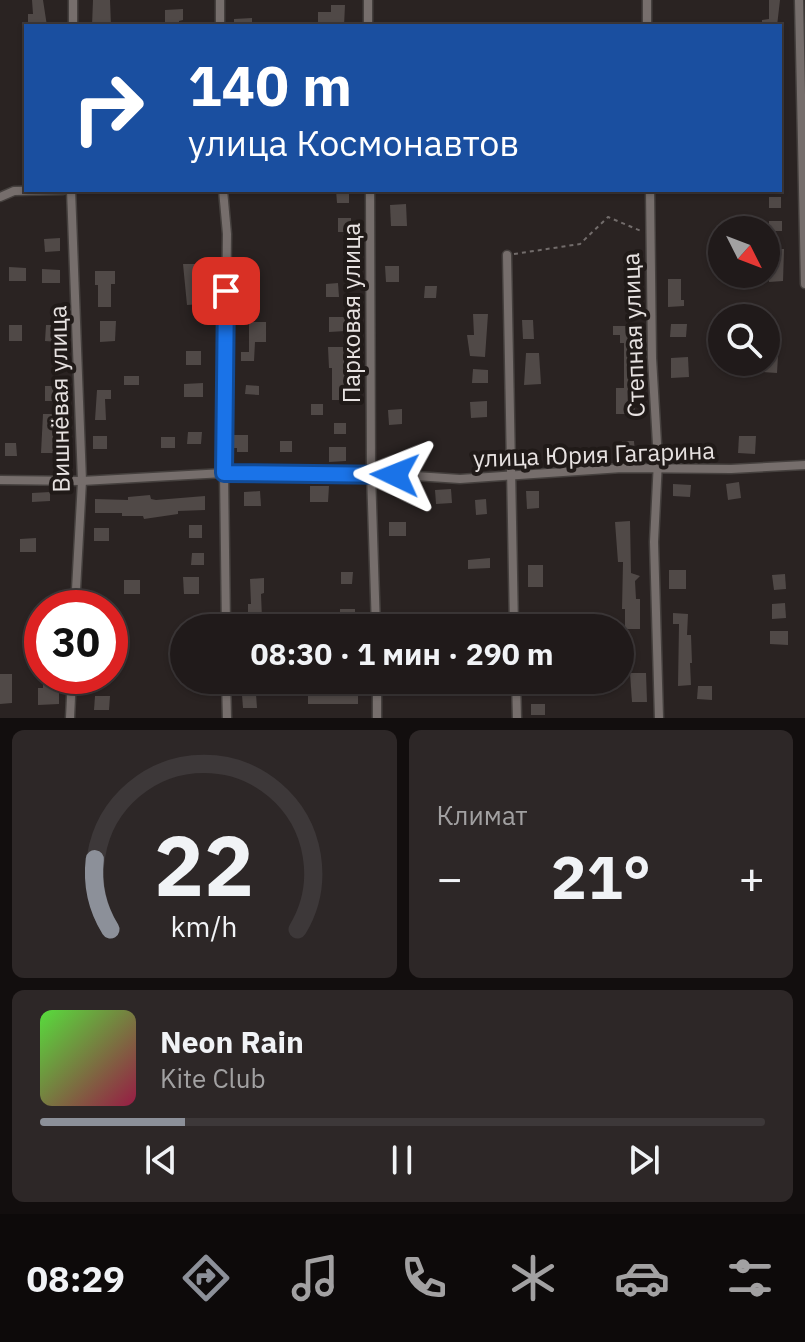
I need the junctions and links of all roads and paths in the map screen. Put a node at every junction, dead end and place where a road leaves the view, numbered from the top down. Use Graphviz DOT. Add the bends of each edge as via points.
graph roads {
  1 [pos="73,0"];
  2 [pos="220,0"];
  3 [pos="368,0"];
  4 [pos="647,0"];
  5 [pos="799,0"];
  6 [pos="73,24"];
  7 [pos="220,24"];
  8 [pos="368,24"];
  9 [pos="647,24"];
  10 [pos="803,120"];
  11 [pos="24,191"];
  12 [pos="71,192"];
  13 [pos="223,192"];
  14 [pos="370,192"];
  15 [pos="650,192"];
  16 [pos="0,197"];
  17 [pos="649,234"];
  18 [pos="507,255"];
  19 [pos="805,261"];
  20 [pos="805,284"];
  21 [pos="805,465"];
  22 [pos="656,468"];
  23 [pos="224,473"];
  24 [pos="371,473"];
  25 [pos="511,475"];
  26 [pos="0,480"];
  27 [pos="82,481"];
  28 [pos="76,590"];
  29 [pos="226,614"];
  30 [pos="376,614"];
  31 [pos="514,614"];
  32 [pos="71,694"];
  33 [pos="226,694"];
  34 [pos="377,694"];
  35 [pos="516,694"];
  36 [pos="70,718"];
  37 [pos="227,718"];
  38 [pos="377,718"];
  39 [pos="517,718"];
  40 [pos="659,718"];
  1 -- 6 [label="street"];
  2 -- 7 [label="street"];
  3 -- 8 [label="street"];
  4 -- 9 [label="street"];
  5 -- 10 [label="street"];
  10 -- 19 [label="street"];
  11 -- 16 [label="street"];
  12 -- 27 [label="street, Вишнёвая улица"];
  13 -- 23 [label="street"];
  14 -- 24 [label="street, Парковая улица"];
  15 -- 17 [label="street, Степная улица"];
  17 -- 18 [label="path" via="608,217 580,244"];
  17 -- 22 [label="street, Степная улица"];
  18 -- 25 [label="street"];
  19 -- 20 [label="street"];
  21 -- 22 [label="street, улица Юрия Гагарина"];
  22 -- 25 [label="street, улица Юрия Гагарина"];
  22 -- 40 [label="street, Степная улица"];
  23 -- 24 [label="street, улица Юрия Гагарина"];
  23 -- 27 [label="street, улица Юрия Гагарина"];
  23 -- 29 [label="street"];
  24 -- 25 [label="street, улица Юрия Гагарина" via="460,479"];
  24 -- 30 [label="street, Парковая улица"];
  25 -- 31 [label="street"];
  26 -- 27 [label="street, улица Юрия Гагарина"];
  27 -- 28 [label="street, Вишнёвая улица"];
  32 -- 36 [label="street"];
  33 -- 37 [label="street"];
  34 -- 38 [label="street"];
  35 -- 39 [label="street"];
}
